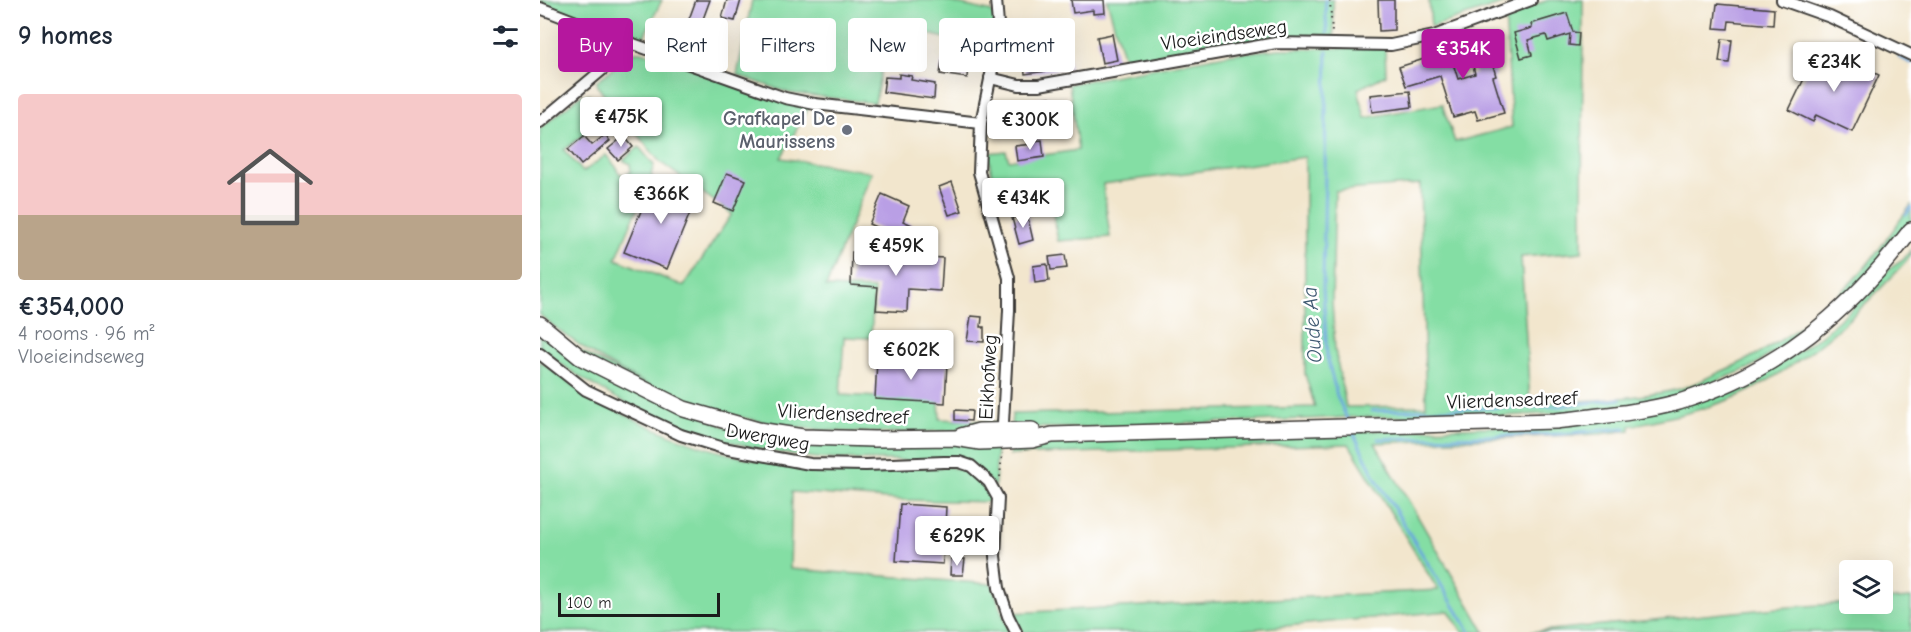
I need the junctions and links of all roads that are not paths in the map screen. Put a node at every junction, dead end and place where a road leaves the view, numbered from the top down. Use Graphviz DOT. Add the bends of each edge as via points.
graph roads {
  1 [pos="996,0"];
  2 [pos="1531,0"];
  3 [pos="1782,0"];
  4 [pos="540,8"];
  5 [pos="566,18"];
  6 [pos="633,44"];
  7 [pos="1911,55"];
  8 [pos="600,72"];
  9 [pos="990,78"];
  10 [pos="540,122"];
  11 [pos="981,123"];
  12 [pos="1911,230"];
  13 [pos="540,324"];
  14 [pos="540,354"];
  15 [pos="1003,423"];
  16 [pos="1052,435"];
  17 [pos="955,438"];
  18 [pos="1016,632"];
  1 -- 9 [label="street, Eikhofweg" via="999,36"];
  2 -- 9 [label="street, Vloeieindseweg" via="1434,36 1391,45 1276,43 1039,85"];
  3 -- 7 [label="street" via="1830,17"];
  4 -- 5 [label="street"];
  6 -- 11 [label="street" via="785,98"];
  8 -- 10 [label="street"];
  9 -- 11 [label="street, Eikhofweg"];
  11 -- 15 [label="street, Eikhofweg" via="980,172 1009,278"];
  12 -- 16 [label="main road, Vlierdensedreef" via="1870,282 1803,341 1762,368 1678,402 1556,421"];
  13 -- 17 [label="main road, Vlierdensedreef" via="580,357 684,410 758,430 815,437"];
  14 -- 18 [label="street, Dwergweg" via="586,390 681,435 723,448 810,464 959,462 971,466 989,482 998,498 995,556 999,588"];
  16 -- 17 [label="main road, Vlierdensedreef" via="1032,440 980,442"];
  16 -- 17 [label="main road, Vlierdensedreef" via="1031,430 980,431"];
}
